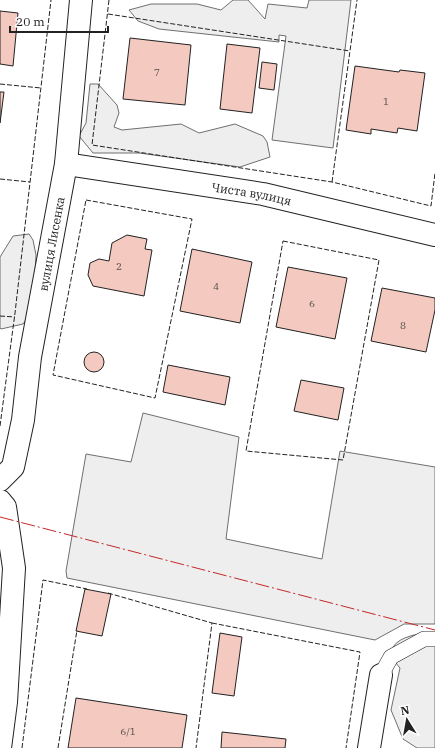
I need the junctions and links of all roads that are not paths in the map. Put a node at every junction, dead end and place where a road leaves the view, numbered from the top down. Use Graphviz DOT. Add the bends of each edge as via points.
graph roads {
  1 [pos="82,0"];
  2 [pos="66,164"];
  3 [pos="435,235"];
  4 [pos="0,480"];
  5 [pos="0,500"];
  6 [pos="435,638"];
  7 [pos="381,675"];
  8 [pos="0,748"];
  9 [pos="369,748"];
  1 -- 2 [label="street, вулиця Лисенка"];
  2 -- 3 [label="street, Чиста вулиця" via="263,194"];
  2 -- 4 [label="street, вулиця Лисенка" via="30,358 23,420 13,467"];
  5 -- 8 [label="street" via="5,507 14,568 6,702"];
  6 -- 7 [label="lane" via="424,639 391,656"];
  7 -- 9 [label="street"];
}
